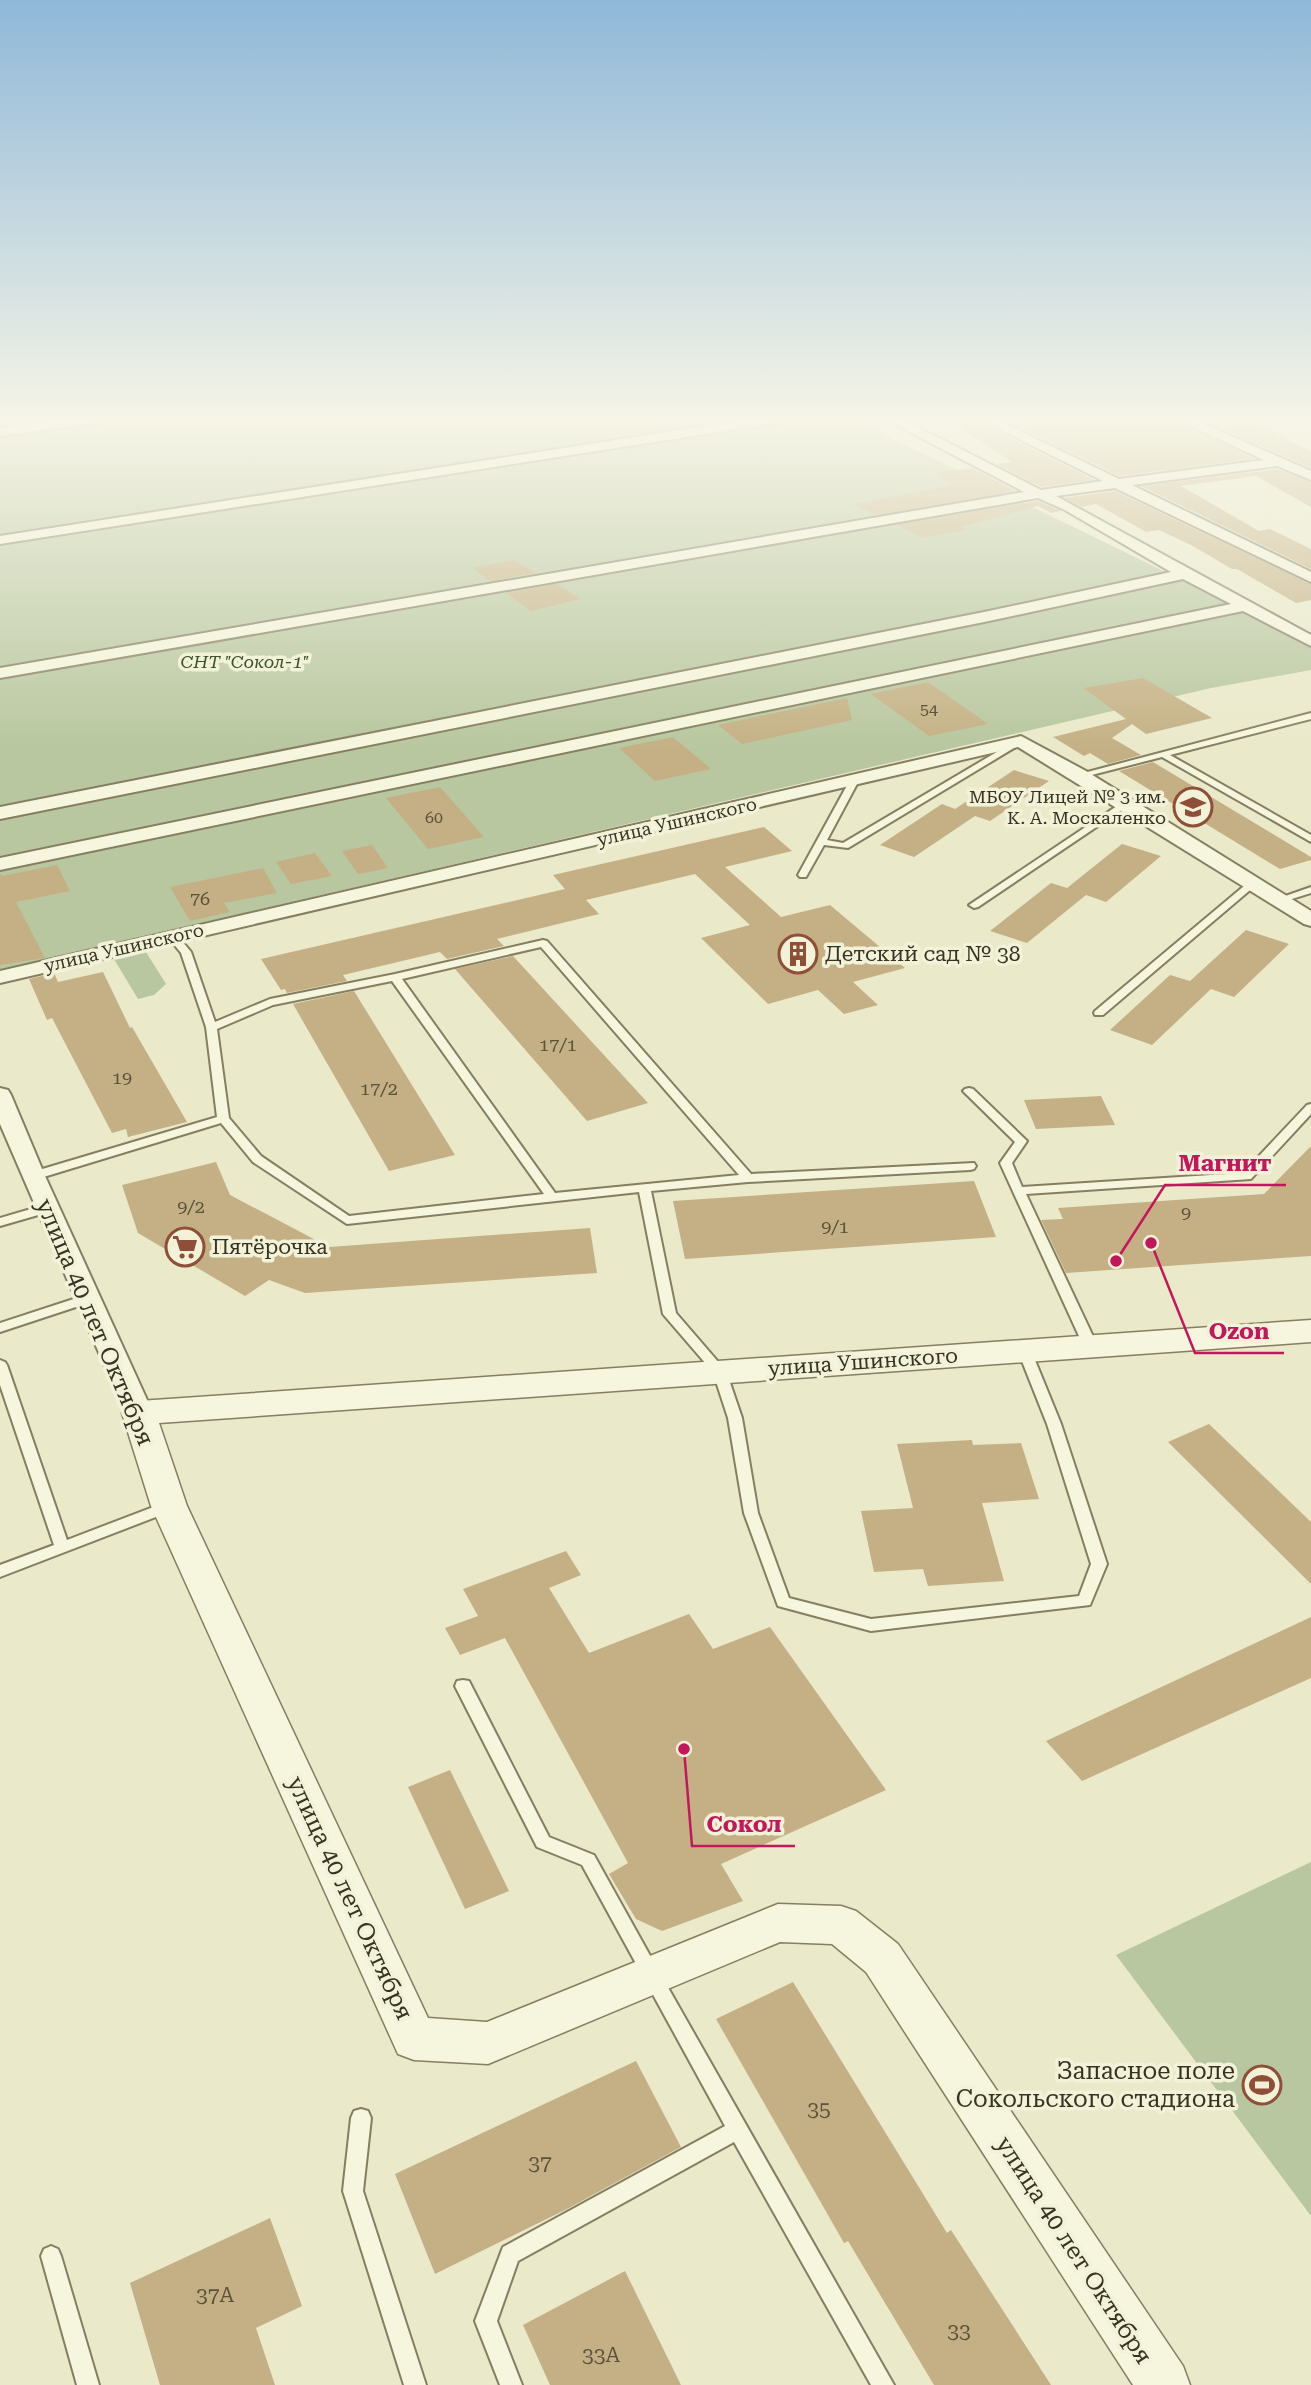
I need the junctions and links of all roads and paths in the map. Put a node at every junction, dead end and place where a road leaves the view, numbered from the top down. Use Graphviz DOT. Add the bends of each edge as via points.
graph roads {
  1 [pos="75,528"];
  2 [pos="840,528"];
  3 [pos="1107,528"];
  4 [pos="1208,528"];
  5 [pos="0,540"];
  6 [pos="1185,574"];
  7 [pos="1311,578"];
  8 [pos="1245,606"];
  9 [pos="1311,641"];
  10 [pos="0,673"];
  11 [pos="1311,716"];
  12 [pos="1021,741"];
  13 [pos="1163,754"];
  14 [pos="1080,775"];
  15 [pos="853,782"];
  16 [pos="1126,803"];
  17 [pos="0,813"];
  18 [pos="1311,839"];
  19 [pos="821,842"];
  20 [pos="0,864"];
  21 [pos="803,875"];
  22 [pos="1253,883"];
  23 [pos="1311,890"];
  24 [pos="1279,900"];
  25 [pos="974,905"];
  26 [pos="1311,920"];
  27 [pos="173,937"];
  28 [pos="0,977"];
  29 [pos="395,977"];
  30 [pos="1099,1013"];
  31 [pos="211,1027"];
  32 [pos="969,1091"];
  33 [pos="0,1096"];
  34 [pos="1311,1107"];
  35 [pos="223,1119"];
  36 [pos="970,1166"];
  37 [pos="33,1176"];
  38 [pos="748,1178"];
  39 [pos="644,1188"];
  40 [pos="1018,1191"];
  41 [pos="552,1197"];
  42 [pos="48,1208"];
  43 [pos="0,1222"];
  44 [pos="89,1298"];
  45 [pos="0,1328"];
  46 [pos="1311,1331"];
  47 [pos="1091,1347"];
  48 [pos="1025,1351"];
  49 [pos="0,1365"];
  50 [pos="719,1371"];
  51 [pos="139,1413"];
  52 [pos="169,1506"];
  53 [pos="62,1548"];
  54 [pos="0,1571"];
  55 [pos="463,1686"];
  56 [pos="651,1976"];
  57 [pos="361,2118"];
  58 [pos="738,2129"];
  59 [pos="51,2256"];
  60 [pos="88,2385"];
  61 [pos="415,2385"];
  62 [pos="511,2385"];
  63 [pos="883,2385"];
  64 [pos="1164,2385"];
  1 -- 5 [label="street"];
  2 -- 10 [label="street"];
  3 -- 6 [label="street"];
  4 -- 7 [label="street"];
  6 -- 8 [label="street"];
  6 -- 17 [label="street"];
  8 -- 9 [label="street"];
  8 -- 20 [label="street"];
  11 -- 13 [label="lane"];
  12 -- 14 [label="street"];
  12 -- 15 [label="street, улица Ушинского"];
  12 -- 19 [label="lane" via="845,846"];
  13 -- 14 [label="lane"];
  13 -- 18 [label="lane"];
  14 -- 16 [label="street"];
  15 -- 19 [label="lane"];
  15 -- 27 [label="street, улица Ушинского"];
  16 -- 22 [label="street"];
  16 -- 25 [label="lane"];
  19 -- 21 [label="lane"];
  22 -- 24 [label="street"];
  22 -- 30 [label="lane"];
  23 -- 24 [label="lane"];
  24 -- 26 [label="street"];
  27 -- 28 [label="street, улица Ушинского"];
  27 -- 31 [label="lane" via="186,952"];
  29 -- 31 [label="lane" via="270,1002"];
  29 -- 38 [label="lane" via="543,943"];
  29 -- 41 [label="lane"];
  31 -- 35 [label="lane"];
  32 -- 40 [label="lane" via="1021,1141 1006,1163"];
  33 -- 37 [label="street, улица 40 лет Октября"];
  34 -- 40 [label="lane" via="1247,1176"];
  35 -- 37 [label="lane"];
  35 -- 41 [label="lane" via="257,1159 347,1220"];
  36 -- 38 [label="lane"];
  37 -- 42 [label="street, улица 40 лет Октября"];
  38 -- 39 [label="lane"];
  39 -- 41 [label="lane"];
  39 -- 50 [label="lane" via="670,1314"];
  40 -- 47 [label="lane"];
  42 -- 43 [label="lane"];
  42 -- 44 [label="street, улица 40 лет Октября"];
  44 -- 45 [label="lane"];
  44 -- 51 [label="street, улица 40 лет Октября"];
  46 -- 47 [label="street, улица Ушинского"];
  47 -- 48 [label="street, улица Ушинского"];
  48 -- 50 [label="street, улица Ушинского"];
  48 -- 50 [label="lane" via="1099,1564 1085,1601 871,1625 783,1602 751,1513 735,1418"];
  49 -- 53 [label="lane"];
  50 -- 51 [label="street, улица Ушинского"];
  51 -- 52 [label="street, улица 40 лет Октября"];
  52 -- 53 [label="lane"];
  52 -- 56 [label="street, улица 40 лет Октября" via="414,2039 488,2043"];
  53 -- 54 [label="lane"];
  55 -- 56 [label="lane" via="543,1842 589,1860"];
  56 -- 58 [label="lane"];
  56 -- 64 [label="street, улица 40 лет Октября" via="778,1923 841,1926 882,1958"];
  57 -- 61 [label="lane" via="353,2191"];
  58 -- 62 [label="lane" via="510,2253 486,2321"];
  58 -- 63 [label="lane"];
  59 -- 60 [label="lane"];
}
